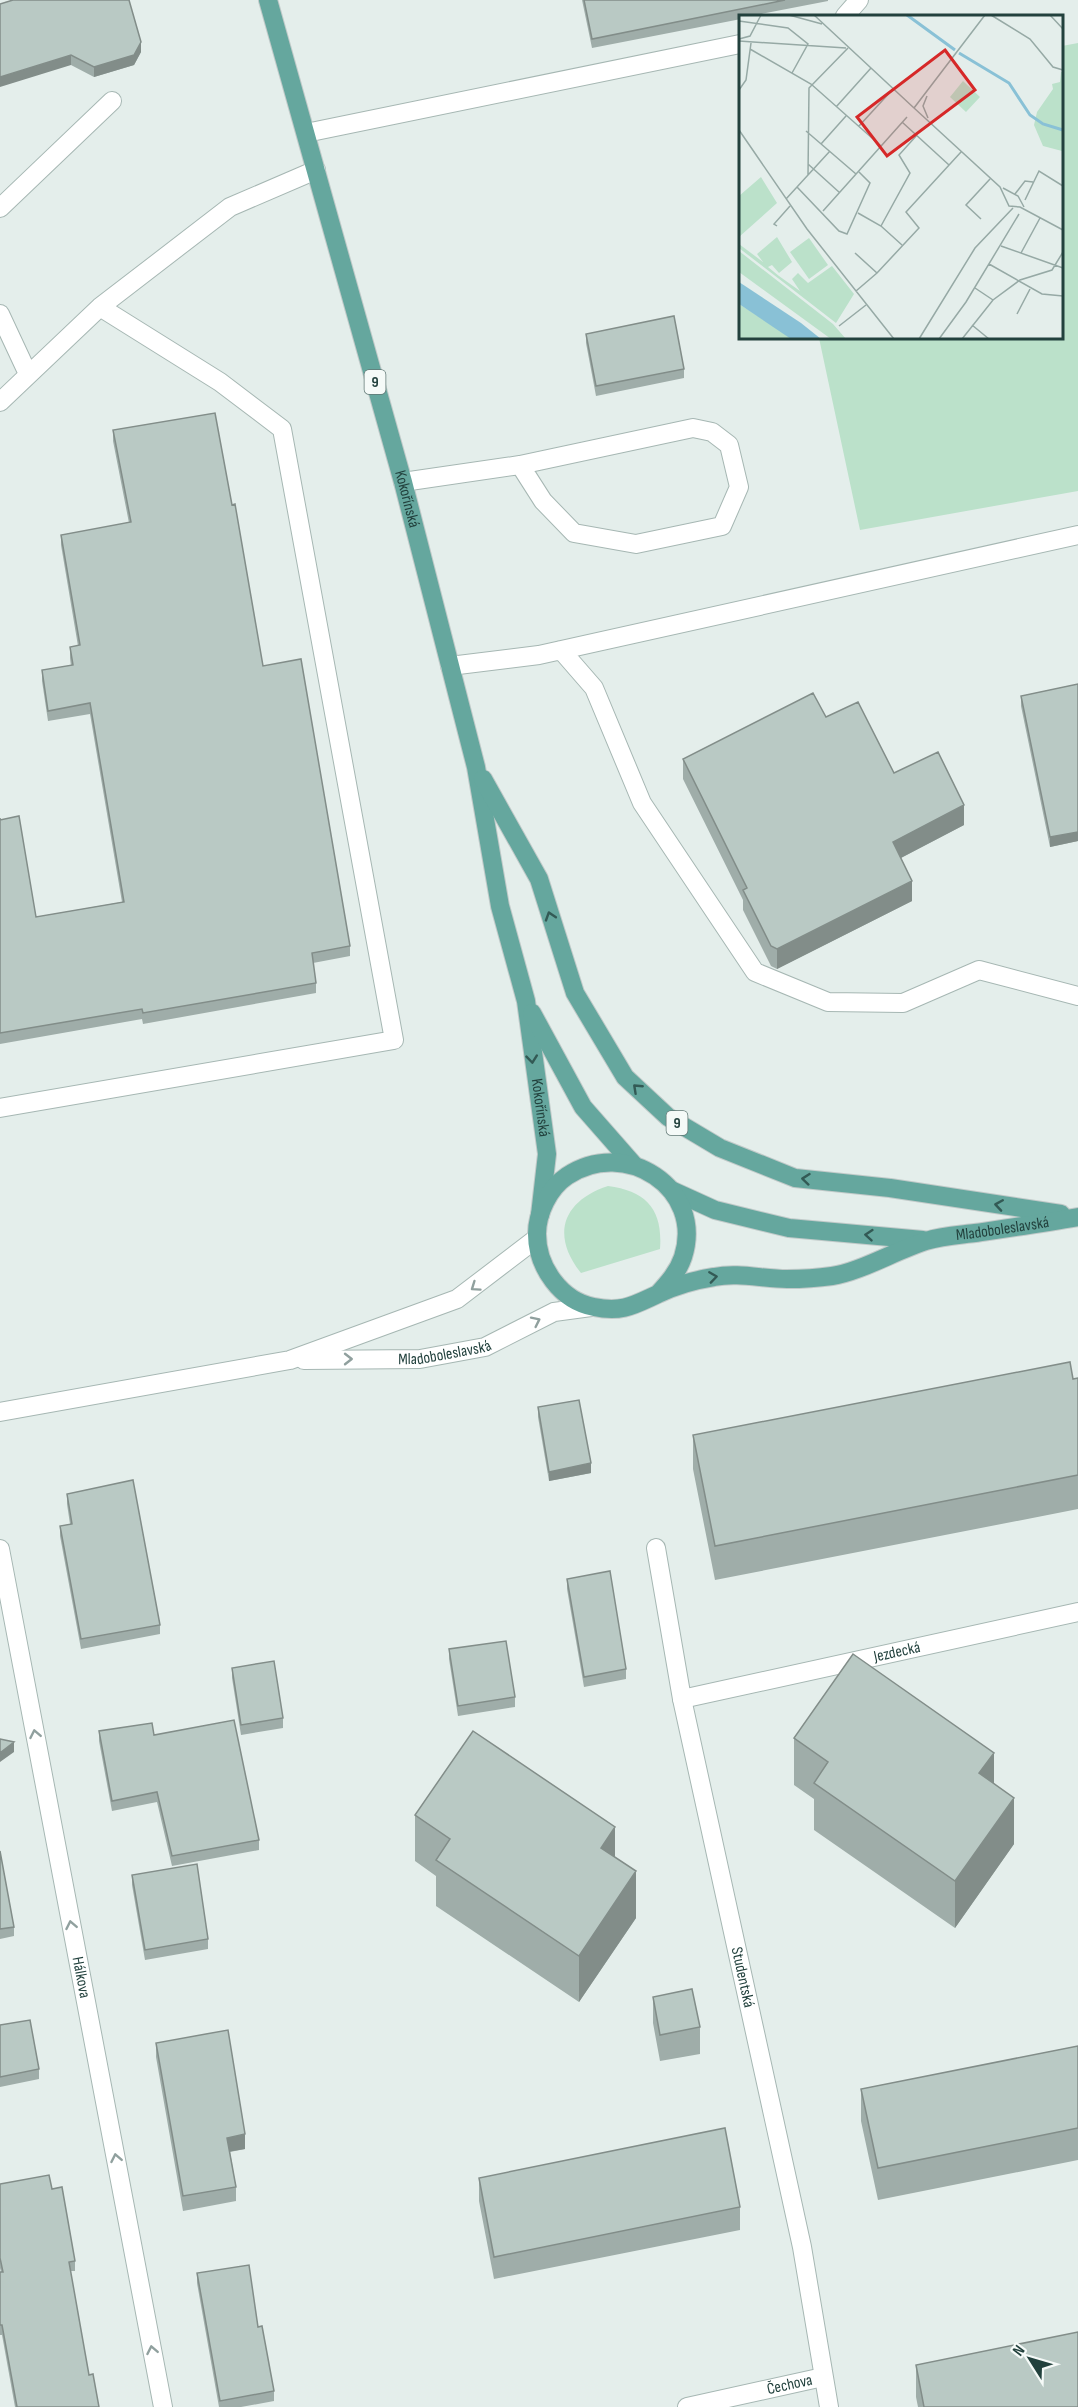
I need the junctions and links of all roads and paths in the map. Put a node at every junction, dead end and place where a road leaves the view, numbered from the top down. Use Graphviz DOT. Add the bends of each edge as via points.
graph roads {
  1 [pos="268,0"];
  2 [pos="859,0"];
  3 [pos="846,15"];
  4 [pos="739,44"];
  5 [pos="112,101"];
  6 [pos="306,133"];
  7 [pos="316,170"];
  8 [pos="0,208"];
  9 [pos="100,307"];
  10 [pos="0,314"];
  11 [pos="28,374"];
  12 [pos="0,402"];
  13 [pos="520,465"];
  14 [pos="403,482"];
  15 [pos="1078,535"];
  16 [pos="561,650"];
  17 [pos="450,666"];
  18 [pos="476,767"];
  19 [pos="1078,996"];
  20 [pos="526,1000"];
  21 [pos="0,1108"];
  22 [pos="633,1164"];
  23 [pos="671,1190"];
  24 [pos="540,1215"];
  25 [pos="1078,1217"];
  26 [pos="537,1238"];
  27 [pos="928,1240"];
  28 [pos="657,1294"];
  29 [pos="591,1307"];
  30 [pos="290,1360"];
  31 [pos="0,1412"];
  32 [pos="656,1548"];
  33 [pos="0,1549"];
  34 [pos="1078,1612"];
  35 [pos="682,1698"];
  36 [pos="823,2377"];
  37 [pos="163,2407"];
  38 [pos="687,2407"];
  39 [pos="830,2407"];
  1 -- 6 [label="main road, Kokořínská / 9"];
  2 -- 3 [label="street"];
  4 -- 6 [label="street"];
  5 -- 8 [label="street"];
  6 -- 7 [label="main road, Kokořínská / 9"];
  7 -- 9 [label="street" via="230,207"];
  7 -- 14 [label="main road, Kokořínská / 9"];
  9 -- 11 [label="street"];
  9 -- 21 [label="street" via="220,382 282,429 394,1040"];
  10 -- 11 [label="street"];
  11 -- 12 [label="street"];
  13 -- 13 [label="street" via="693,428 712,432 729,445 740,487 722,526 636,544 574,533 543,501"];
  13 -- 14 [label="street"];
  14 -- 17 [label="main road, Kokořínská / 9"];
  15 -- 16 [label="street"];
  16 -- 17 [label="street"];
  16 -- 19 [label="street" via="594,688 642,803 755,972 828,1002 903,1003 979,970"];
  17 -- 18 [label="main road, Kokořínská / 9"];
  18 -- 20 [label="main road, Kokořínská / 9" via="500,906"];
  25 -- 18 [label="main road, 9, one-way" via="890,1188 795,1178 720,1148 668,1117 625,1077 575,993 539,879"];
  20 -- 22 [label="main road, Kokořínská / 9" via="583,1107"];
  20 -- 24 [label="main road, Kokořínská / 9, one-way" via="547,1154"];
  22 -- 23 [label="main road, Mladoboleslavská / 9" via="654,1173"];
  22 -- 24 [label="main road, Mladoboleslavská / 9" via="610,1161 587,1165 566,1176 550,1193"];
  27 -- 23 [label="main road, Mladoboleslavská, one-way" via="789,1228 715,1210"];
  23 -- 28 [label="main road, Mladoboleslavská / 9" via="682,1210 686,1233 683,1256 673,1277"];
  24 -- 26 [label="main road, Mladoboleslavská / 9"];
  25 -- 27 [label="main road, Mladoboleslavská / 9"];
  26 -- 29 [label="main road, Mladoboleslavská / 9" via="542,1261 553,1281 570,1297"];
  26 -- 30 [label="street, Mladoboleslavská, one-way" via="457,1299"];
  28 -- 27 [label="main road, Mladoboleslavská, one-way" via="718,1276 835,1276"];
  28 -- 29 [label="main road, Mladoboleslavská / 9" via="637,1305 614,1310"];
  30 -- 29 [label="street, Mladoboleslavská, one-way" via="420,1359 485,1347 554,1312"];
  30 -- 31 [label="street, Mladoboleslavská"];
  32 -- 35 [label="street, Studentská"];
  37 -- 33 [label="street, Hálkova, one-way"];
  34 -- 35 [label="street, Jezdecká"];
  35 -- 36 [label="street, Studentská" via="802,2247"];
  36 -- 38 [label="street, Čechova"];
  36 -- 39 [label="street, Studentská"];
}
